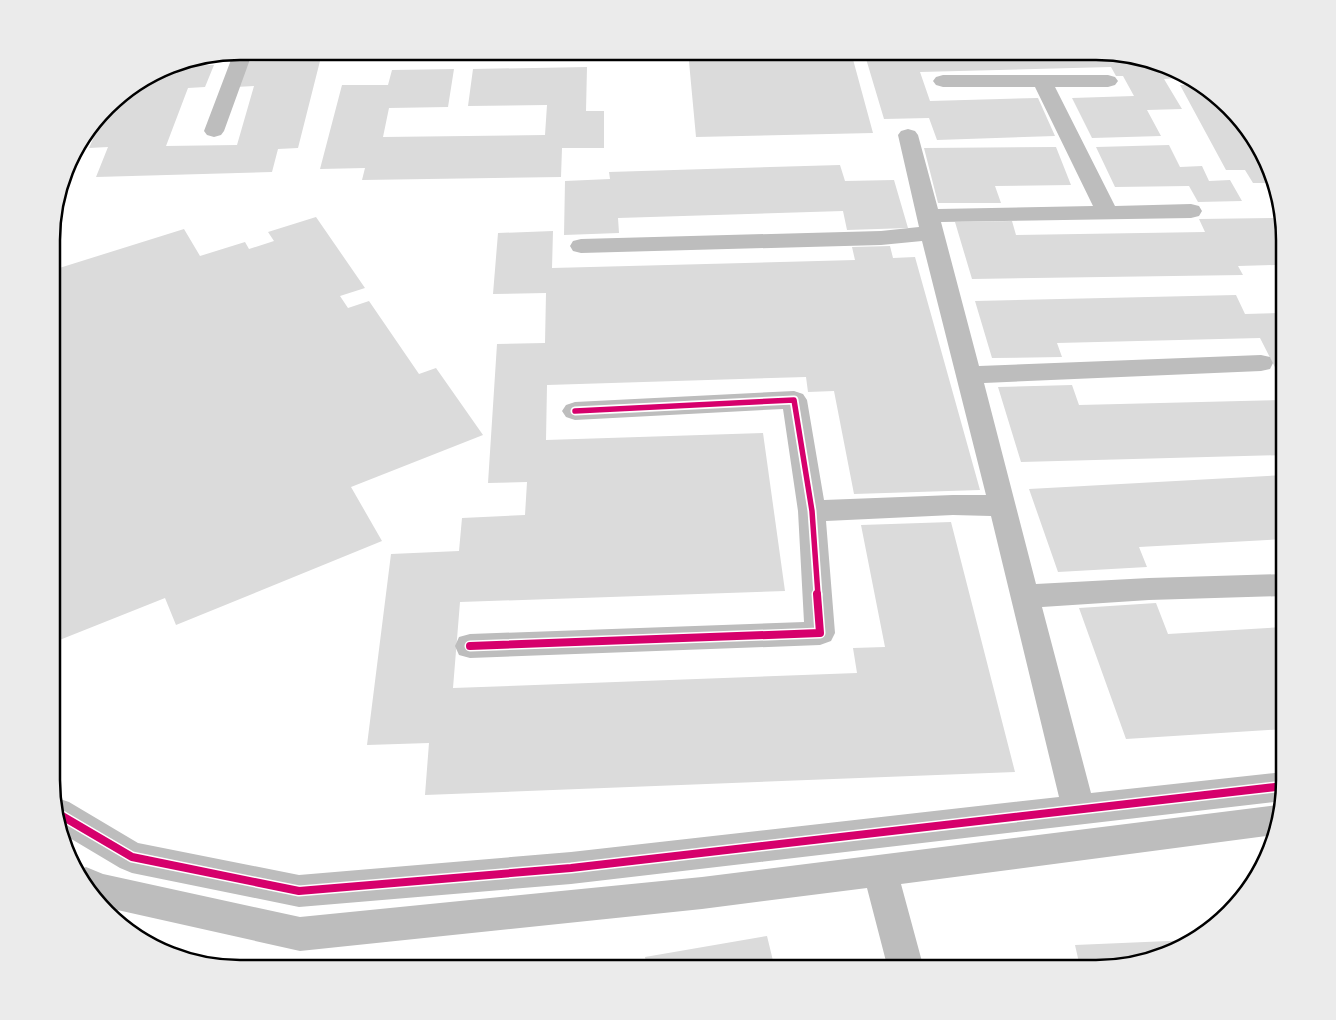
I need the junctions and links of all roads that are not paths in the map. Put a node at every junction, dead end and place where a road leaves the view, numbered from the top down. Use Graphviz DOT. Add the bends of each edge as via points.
graph roads {
  1 [pos="241,60"];
  2 [pos="943,81"];
  3 [pos="1042,81"];
  4 [pos="1108,81"];
  5 [pos="214,131"];
  6 [pos="908,135"];
  7 [pos="1191,211"];
  8 [pos="1107,212"];
  9 [pos="930,224"];
  10 [pos="581,246"];
  11 [pos="1261,363"];
  12 [pos="969,375"];
  13 [pos="575,411"];
  14 [pos="1002,506"];
  15 [pos="812,511"];
  16 [pos="1276,585"];
  17 [pos="1026,596"];
  18 [pos="470,646"];
  19 [pos="1276,787"];
  20 [pos="1079,810"];
  21 [pos="63,817"];
  22 [pos="1272,821"];
  23 [pos="880,871"];
  24 [pos="95,887"];
  25 [pos="904,960"];
  1 -- 5 [label="street"];
  2 -- 3 [label="street"];
  3 -- 4 [label="street"];
  3 -- 8 [label="street"];
  6 -- 9 [label="street"];
  7 -- 8 [label="street"];
  8 -- 9 [label="street"];
  9 -- 10 [label="street" via="880,238"];
  9 -- 12 [label="street"];
  11 -- 12 [label="street"];
  12 -- 14 [label="street"];
  13 -- 15 [label="street" via="794,400"];
  14 -- 15 [label="street"];
  14 -- 17 [label="street"];
  15 -- 18 [label="street" via="820,632"];
  16 -- 17 [label="street"];
  17 -- 20 [label="street"];
  19 -- 20 [label="street"];
  20 -- 21 [label="street" via="572,868 299,891 132,858"];
  22 -- 23 [label="street"];
  23 -- 24 [label="street" via="702,893 300,934"];
  23 -- 25 [label="street"];
}
